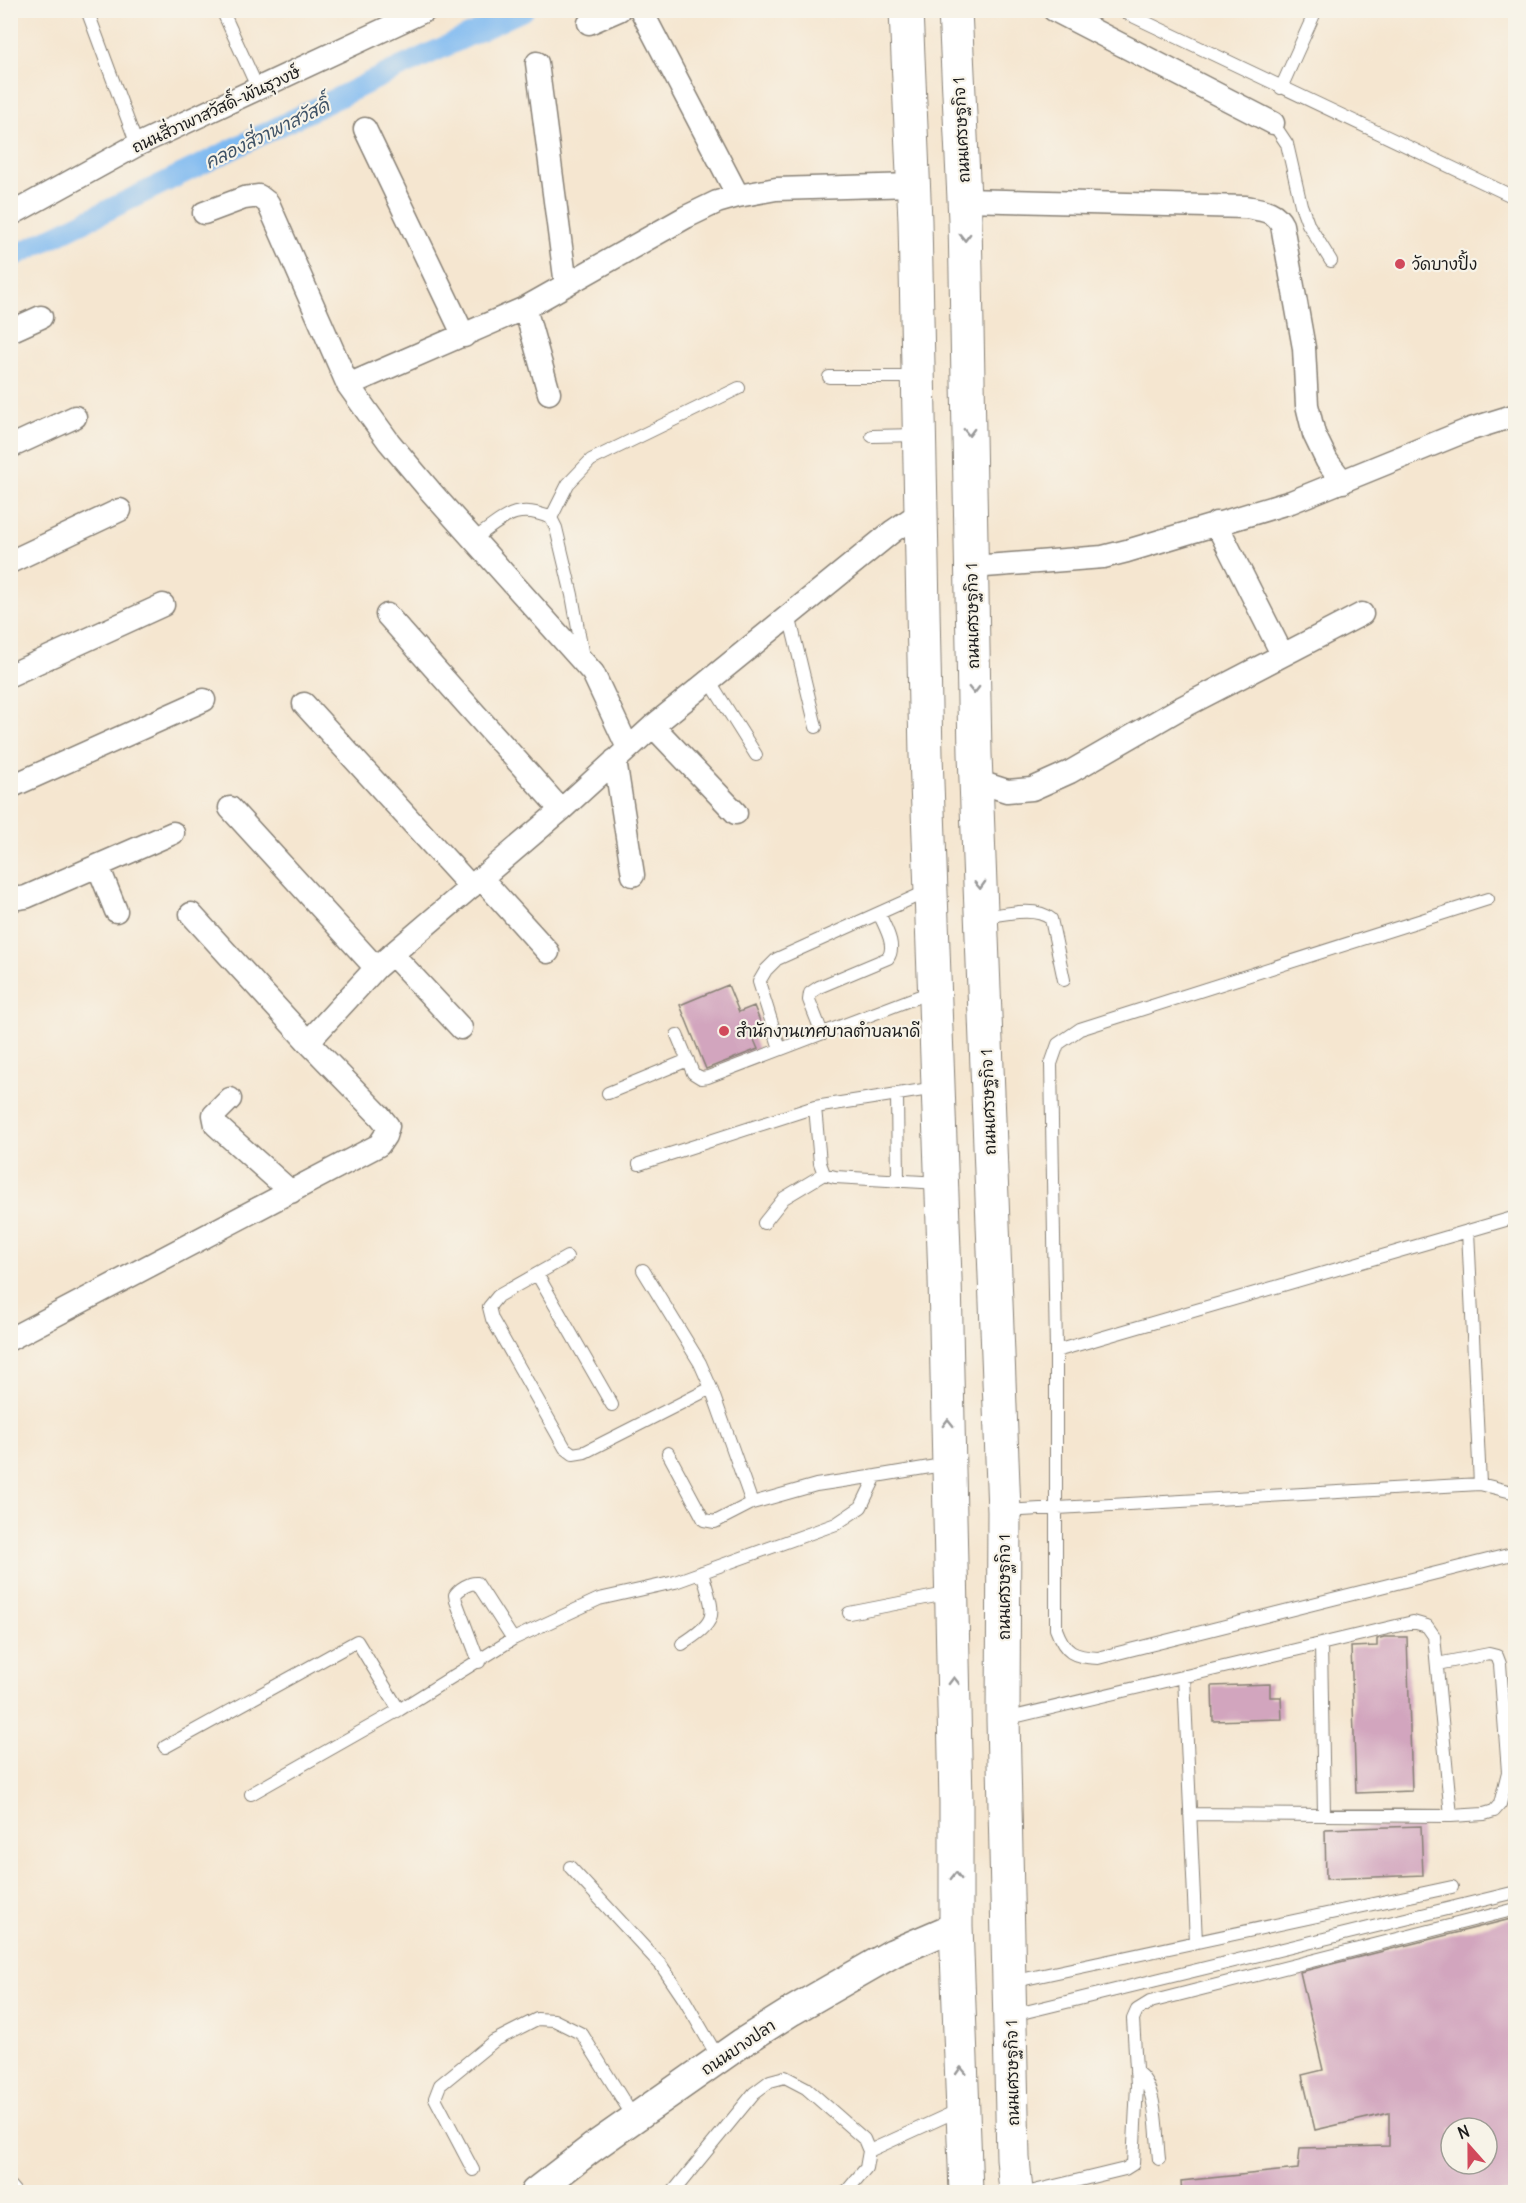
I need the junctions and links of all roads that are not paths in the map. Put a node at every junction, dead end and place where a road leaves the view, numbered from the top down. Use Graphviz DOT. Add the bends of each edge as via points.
graph roads {
  1 [pos="87,10"];
  2 [pos="222,10"];
  3 [pos="426,10"];
  4 [pos="619,10"];
  5 [pos="641,10"];
  6 [pos="906,10"];
  7 [pos="956,10"];
  8 [pos="1054,10"];
  9 [pos="1120,10"];
  10 [pos="1316,10"];
  11 [pos="588,23"];
  12 [pos="537,63"];
  13 [pos="1281,88"];
  14 [pos="258,89"];
  15 [pos="1273,123"];
  16 [pos="365,129"];
  17 [pos="137,146"];
  18 [pos="914,185"];
  19 [pos="738,196"];
  20 [pos="1515,198"];
  21 [pos="964,200"];
  22 [pos="204,213"];
  23 [pos="10,215"];
  24 [pos="1331,261"];
  25 [pos="566,285"];
  26 [pos="525,308"];
  27 [pos="41,317"];
  28 [pos="10,331"];
  29 [pos="464,336"];
  30 [pos="829,377"];
  31 [pos="918,377"];
  32 [pos="348,385"];
  33 [pos="739,387"];
  34 [pos="549,393"];
  35 [pos="1515,415"];
  36 [pos="75,417"];
  37 [pos="919,435"];
  38 [pos="872,436"];
  39 [pos="10,447"];
  40 [pos="1343,482"];
  41 [pos="120,510"];
  42 [pos="921,512"];
  43 [pos="551,518"];
  44 [pos="1216,523"];
  45 [pos="474,539"];
  46 [pos="10,562"];
  47 [pos="972,567"];
  48 [pos="163,605"];
  49 [pos="1362,614"];
  50 [pos="387,615"];
  51 [pos="789,615"];
  52 [pos="1282,654"];
  53 [pos="584,661"];
  54 [pos="10,675"];
  55 [pos="709,680"];
  56 [pos="204,700"];
  57 [pos="304,704"];
  58 [pos="653,726"];
  59 [pos="816,726"];
  60 [pos="621,754"];
  61 [pos="756,755"];
  62 [pos="976,781"];
  63 [pos="10,786"];
  64 [pos="230,808"];
  65 [pos="561,810"];
  66 [pos="736,813"];
  67 [pos="173,833"];
  68 [pos="98,866"];
  69 [pos="633,875"];
  70 [pos="476,882"];
  71 [pos="930,890"];
  72 [pos="10,895"];
  73 [pos="1488,899"];
  74 [pos="116,911"];
  75 [pos="879,913"];
  76 [pos="191,914"];
  77 [pos="981,917"];
  78 [pos="548,952"];
  79 [pos="384,961"];
  80 [pos="1064,980"];
  81 [pos="934,991"];
  82 [pos="461,1028"];
  83 [pos="822,1033"];
  84 [pos="677,1035"];
  85 [pos="308,1042"];
  86 [pos="780,1049"];
  87 [pos="688,1060"];
  88 [pos="938,1087"];
  89 [pos="608,1093"];
  90 [pos="897,1094"];
  91 [pos="230,1099"];
  92 [pos="814,1107"];
  93 [pos="639,1164"];
  94 [pos="824,1174"];
  95 [pos="898,1180"];
  96 [pos="941,1183"];
  97 [pos="291,1192"];
  98 [pos="1515,1217"];
  99 [pos="764,1223"];
  100 [pos="1468,1232"];
  101 [pos="567,1257"];
  102 [pos="643,1270"];
  103 [pos="537,1274"];
  104 [pos="10,1339"];
  105 [pos="1056,1351"];
  106 [pos="711,1388"];
  107 [pos="612,1405"];
  108 [pos="668,1453"];
  109 [pos="949,1464"];
  110 [pos="876,1476"];
  111 [pos="1480,1484"];
  112 [pos="1515,1493"];
  113 [pos="752,1503"];
  114 [pos="1054,1508"];
  115 [pos="1004,1511"];
  116 [pos="1515,1553"];
  117 [pos="702,1572"];
  118 [pos="952,1593"];
  119 [pos="849,1613"];
  120 [pos="513,1639"];
  121 [pos="682,1644"];
  122 [pos="1321,1644"];
  123 [pos="479,1662"];
  124 [pos="1437,1664"];
  125 [pos="1184,1676"];
  126 [pos="399,1710"];
  127 [pos="1003,1719"];
  128 [pos="165,1747"];
  129 [pos="251,1794"];
  130 [pos="956,1803"];
  131 [pos="1005,1804"];
  132 [pos="1190,1814"];
  133 [pos="1324,1815"];
  134 [pos="1451,1816"];
  135 [pos="570,1867"];
  136 [pos="1452,1887"];
  137 [pos="1515,1892"];
  138 [pos="1515,1909"];
  139 [pos="1008,1925"];
  140 [pos="956,1926"];
  141 [pos="1196,1942"];
  142 [pos="1010,1983"];
  143 [pos="1010,2016"];
  144 [pos="719,2059"];
  145 [pos="1136,2072"];
  146 [pos="963,2109"];
  147 [pos="634,2118"];
  148 [pos="869,2151"];
  149 [pos="1159,2159"];
  150 [pos="473,2170"];
  151 [pos="10,2186"];
  152 [pos="15,2193"];
  153 [pos="535,2193"];
  154 [pos="673,2193"];
  155 [pos="846,2193"];
  156 [pos="966,2193"];
  157 [pos="1016,2193"];
  158 [pos="1030,2193"];
  1 -- 17 [label="lane"];
  2 -- 14 [label="lane"];
  3 -- 14 [label="street, ถนนสี่วาพาสวัสดิ์-พันธุวงษ์"];
  4 -- 11 [label="street"];
  5 -- 19 [label="street"];
  6 -- 18 [label="main road"];
  7 -- 21 [label="main road, ถนนเศรษฐกิจ 1"];
  8 -- 15 [label="street"];
  9 -- 13 [label="lane"];
  10 -- 13 [label="lane"];
  12 -- 25 [label="street"];
  13 -- 20 [label="lane"];
  14 -- 17 [label="street, ถนนสี่วาพาสวัสดิ์-พันธุวงษ์"];
  15 -- 24 [label="lane" via="1287,144 1308,224"];
  16 -- 29 [label="street"];
  17 -- 23 [label="street, ถนนสี่วาพาสวัสดิ์-พันธุวงษ์"];
  18 -- 19 [label="street" via="776,189"];
  18 -- 31 [label="main road"];
  19 -- 25 [label="street" via="686,217"];
  21 -- 40 [label="street" via="1246,207 1278,217 1304,348 1307,405 1314,434"];
  21 -- 47 [label="main road, ถนนเศรษฐกิจ 1, one-way"];
  22 -- 32 [label="street" via="244,198 259,196 268,203"];
  25 -- 26 [label="street"];
  26 -- 29 [label="street"];
  26 -- 34 [label="street"];
  27 -- 28 [label="street"];
  29 -- 32 [label="street"];
  30 -- 31 [label="lane"];
  31 -- 37 [label="main road"];
  32 -- 45 [label="street" via="389,442"];
  33 -- 43 [label="lane" via="591,460 568,484"];
  35 -- 40 [label="street" via="1468,430"];
  36 -- 39 [label="street"];
  37 -- 38 [label="lane"];
  37 -- 42 [label="main road"];
  40 -- 44 [label="street" via="1291,502"];
  41 -- 46 [label="street"];
  42 -- 51 [label="street"];
  42 -- 71 [label="main road"];
  43 -- 45 [label="lane" via="536,511 508,514"];
  43 -- 53 [label="lane" via="572,595"];
  44 -- 47 [label="street" via="1103,557"];
  44 -- 52 [label="street"];
  45 -- 53 [label="street"];
  47 -- 62 [label="main road, ถนนเศรษฐกิจ 1, one-way"];
  48 -- 54 [label="street"];
  49 -- 52 [label="street"];
  50 -- 65 [label="street"];
  51 -- 55 [label="street"];
  51 -- 59 [label="lane"];
  52 -- 62 [label="street" via="1070,772 1032,789 1007,791"];
  53 -- 60 [label="street" via="597,681"];
  55 -- 58 [label="street"];
  55 -- 61 [label="lane"];
  56 -- 63 [label="street"];
  57 -- 70 [label="street"];
  58 -- 60 [label="street"];
  58 -- 66 [label="street"];
  60 -- 65 [label="street"];
  60 -- 69 [label="street"];
  62 -- 77 [label="main road, ถนนเศรษฐกิจ 1, one-way"];
  64 -- 79 [label="street"];
  65 -- 70 [label="street"];
  67 -- 68 [label="street"];
  68 -- 72 [label="street" via="26,897 13,899"];
  68 -- 74 [label="street"];
  70 -- 78 [label="street"];
  70 -- 79 [label="street"];
  71 -- 75 [label="lane"];
  71 -- 81 [label="main road"];
  73 -- 105 [label="lane" via="1080,1029 1058,1044 1051,1064"];
  75 -- 83 [label="lane" via="892,945 891,954 810,993"];
  75 -- 86 [label="lane" via="777,959 766,970 759,982"];
  76 -- 85 [label="street"];
  77 -- 80 [label="lane" via="1045,914 1051,920"];
  77 -- 115 [label="main road, ถนนเศรษฐกิจ 1"];
  79 -- 82 [label="street"];
  79 -- 85 [label="street"];
  81 -- 83 [label="lane"];
  81 -- 88 [label="main road"];
  83 -- 86 [label="lane"];
  84 -- 87 [label="lane"];
  85 -- 97 [label="street" via="388,1126 379,1145"];
  86 -- 87 [label="lane" via="701,1078 693,1073"];
  87 -- 89 [label="lane"];
  88 -- 90 [label="lane"];
  88 -- 96 [label="main road"];
  90 -- 92 [label="lane"];
  90 -- 95 [label="lane"];
  91 -- 97 [label="street" via="214,1115 216,1125"];
  92 -- 93 [label="lane"];
  92 -- 94 [label="lane"];
  94 -- 95 [label="lane"];
  94 -- 99 [label="lane" via="784,1198"];
  95 -- 96 [label="lane"];
  109 -- 96 [label="main road, one-way"];
  97 -- 104 [label="street"];
  98 -- 100 [label="lane"];
  100 -- 105 [label="lane"];
  100 -- 111 [label="lane"];
  101 -- 103 [label="lane"];
  102 -- 106 [label="lane"];
  103 -- 106 [label="lane" via="498,1296 489,1307 492,1319 565,1448 573,1454 585,1452"];
  103 -- 107 [label="lane"];
  105 -- 114 [label="lane"];
  106 -- 113 [label="lane"];
  108 -- 113 [label="lane" via="704,1520 715,1522"];
  109 -- 110 [label="lane"];
  109 -- 118 [label="main road"];
  110 -- 113 [label="lane" via="816,1485"];
  110 -- 117 [label="lane" via="861,1507 836,1524"];
  111 -- 112 [label="lane"];
  111 -- 114 [label="lane"];
  114 -- 115 [label="lane"];
  114 -- 116 [label="lane" via="1056,1629 1062,1644 1078,1658 1098,1658"];
  115 -- 127 [label="main road, ถนนเศรษฐกิจ 1"];
  117 -- 120 [label="lane" via="599,1599"];
  117 -- 121 [label="lane" via="711,1619 704,1630"];
  118 -- 119 [label="lane"];
  130 -- 118 [label="main road, one-way"];
  120 -- 123 [label="lane"];
  120 -- 123 [label="lane" via="477,1583 458,1591 456,1601"];
  122 -- 124 [label="lane" via="1413,1622 1427,1626 1434,1636"];
  122 -- 125 [label="lane"];
  122 -- 133 [label="lane"];
  123 -- 126 [label="lane"];
  124 -- 134 [label="lane"];
  124 -- 134 [label="lane" via="1489,1654 1497,1656 1500,1664 1508,1772 1500,1803 1484,1814"];
  125 -- 127 [label="lane"];
  125 -- 132 [label="lane"];
  126 -- 128 [label="lane" via="357,1641"];
  126 -- 129 [label="lane"];
  127 -- 131 [label="main road, ถนนเศรษฐกิจ 1"];
  130 -- 131 [label="main road"];
  140 -- 130 [label="main road, one-way"];
  131 -- 139 [label="main road, ถนนเศรษฐกิจ 1"];
  132 -- 133 [label="lane"];
  132 -- 141 [label="lane"];
  133 -- 134 [label="lane"];
  135 -- 144 [label="lane" via="661,1965"];
  136 -- 141 [label="lane"];
  137 -- 143 [label="lane"];
  138 -- 145 [label="lane" via="1150,2002 1137,2010 1133,2019"];
  139 -- 140 [label="main road"];
  139 -- 142 [label="main road, ถนนเศรษฐกิจ 1"];
  140 -- 144 [label="street, ถนนบางปลา" via="893,1953 792,2011"];
  146 -- 140 [label="main road, one-way"];
  141 -- 142 [label="lane"];
  142 -- 143 [label="main road, ถนนเศรษฐกิจ 1"];
  143 -- 157 [label="main road, ถนนเศรษฐกิจ 1"];
  144 -- 147 [label="street, ถนนบางปลา"];
  145 -- 149 [label="lane" via="1142,2075 1152,2098"];
  145 -- 158 [label="lane" via="1133,2164"];
  146 -- 148 [label="lane"];
  146 -- 156 [label="main road"];
  147 -- 150 [label="lane" via="582,2034 554,2020 537,2019 494,2041 440,2085 435,2098"];
  147 -- 153 [label="street, ถนนบางปลา"];
  148 -- 154 [label="lane" via="864,2139 806,2088 785,2077 770,2081 754,2093"];
  148 -- 155 [label="lane" via="866,2168"];
  151 -- 152 [label="lane"];
}
